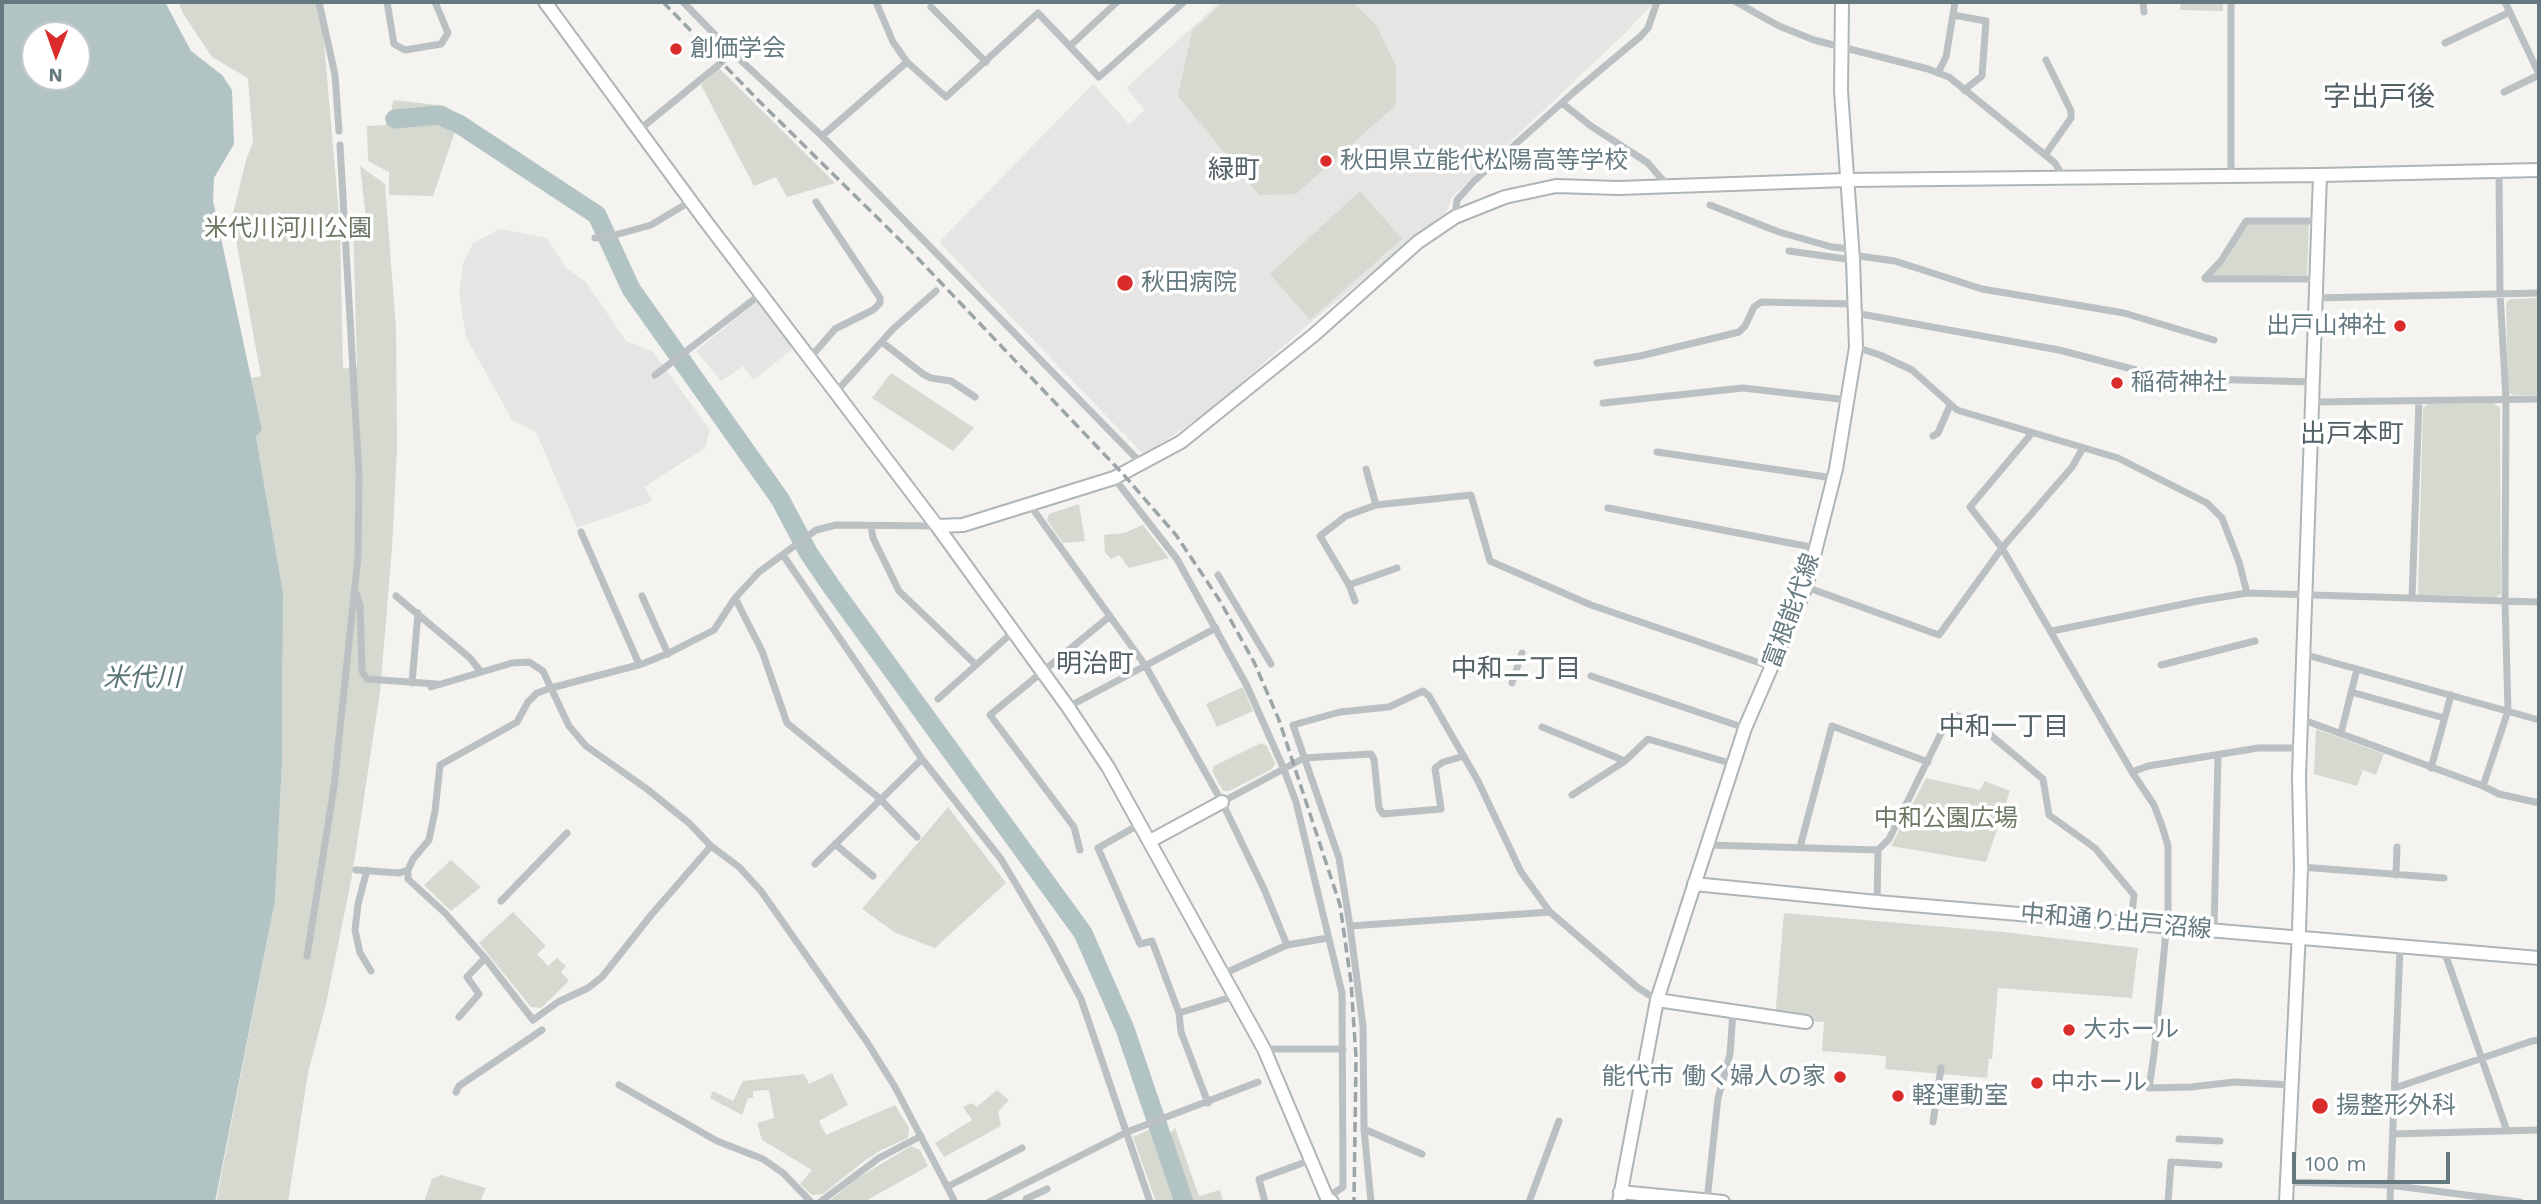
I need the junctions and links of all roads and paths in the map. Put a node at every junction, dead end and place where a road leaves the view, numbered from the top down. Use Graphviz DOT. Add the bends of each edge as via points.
graph roads {
  1 [pos="319,2"];
  2 [pos="387,2"];
  3 [pos="435,2"];
  4 [pos="545,2"];
  5 [pos="683,2"];
  6 [pos="876,2"];
  7 [pos="1117,2"];
  8 [pos="1184,2"];
  9 [pos="1657,2"];
  10 [pos="1736,2"];
  11 [pos="1842,2"];
  12 [pos="1955,2"];
  13 [pos="2143,2"];
  14 [pos="2231,2"];
  15 [pos="2505,2"];
  16 [pos="931,7"];
  17 [pos="2144,12"];
  18 [pos="2510,12"];
  19 [pos="1953,15"];
  20 [pos="2445,43"];
  21 [pos="1070,47"];
  22 [pos="1840,47"];
  23 [pos="2046,60"];
  24 [pos="722,62"];
  25 [pos="907,62"];
  26 [pos="986,62"];
  27 [pos="1938,73"];
  28 [pos="2539,74"];
  29 [pos="1964,90"];
  30 [pos="2504,92"];
  31 [pos="1562,103"];
  32 [pos="639,130"];
  33 [pos="339,131"];
  34 [pos="822,136"];
  35 [pos="340,145"];
  36 [pos="2045,155"];
  37 [pos="2499,170"];
  38 [pos="2539,170"];
  39 [pos="2320,176"];
  40 [pos="2231,177"];
  41 [pos="2064,178"];
  42 [pos="1846,180"];
  43 [pos="1668,186"];
  44 [pos="691,201"];
  45 [pos="816,202"];
  46 [pos="1710,205"];
  47 [pos="1455,217"];
  48 [pos="2319,220"];
  49 [pos="595,238"];
  50 [pos="1789,251"];
  51 [pos="1852,254"];
  52 [pos="2317,279"];
  53 [pos="936,291"];
  54 [pos="2539,293"];
  55 [pos="761,294"];
  56 [pos="2500,294"];
  57 [pos="2316,298"];
  58 [pos="1855,309"];
  59 [pos="2214,340"];
  60 [pos="882,342"];
  61 [pos="1856,348"];
  62 [pos="809,359"];
  63 [pos="1597,363"];
  64 [pos="655,375"];
  65 [pos="2313,382"];
  66 [pos="835,393"];
  67 [pos="975,397"];
  68 [pos="2506,399"];
  69 [pos="2539,399"];
  70 [pos="1848,400"];
  71 [pos="2419,401"];
  72 [pos="1603,402"];
  73 [pos="2312,402"];
  74 [pos="1950,405"];
  75 [pos="2032,433"];
  76 [pos="1933,436"];
  77 [pos="2083,448"];
  78 [pos="1657,452"];
  79 [pos="1142,464"];
  80 [pos="1366,469"];
  81 [pos="1114,478"];
  82 [pos="1833,478"];
  83 [pos="1030,505"];
  84 [pos="1376,505"];
  85 [pos="1608,508"];
  86 [pos="871,526"];
  87 [pos="937,526"];
  88 [pos="581,532"];
  89 [pos="1816,548"];
  90 [pos="2002,548"];
  91 [pos="787,553"];
  92 [pos="1397,568"];
  93 [pos="1218,575"];
  94 [pos="1349,585"];
  95 [pos="1805,587"];
  96 [pos="354,589"];
  97 [pos="2247,593"];
  98 [pos="2305,595"];
  99 [pos="396,596"];
  100 [pos="642,596"];
  101 [pos="735,598"];
  102 [pos="2412,598"];
  103 [pos="1355,601"];
  104 [pos="2505,601"];
  105 [pos="2539,602"];
  106 [pos="418,613"];
  107 [pos="1110,616"];
  108 [pos="1216,628"];
  109 [pos="2052,631"];
  110 [pos="1013,632"];
  111 [pos="2255,640"];
  112 [pos="1522,653"];
  113 [pos="668,654"];
  114 [pos="2303,654"];
  115 [pos="639,664"];
  116 [pos="975,664"];
  117 [pos="1270,664"];
  118 [pos="1145,665"];
  119 [pos="2161,665"];
  120 [pos="1773,668"];
  121 [pos="2357,669"];
  122 [pos="481,672"];
  123 [pos="1042,672"];
  124 [pos="1591,676"];
  125 [pos="412,683"];
  126 [pos="1512,683"];
  127 [pos="441,684"];
  128 [pos="431,687"];
  129 [pos="551,688"];
  130 [pos="2351,692"];
  131 [pos="2451,695"];
  132 [pos="938,699"];
  133 [pos="1069,707"];
  134 [pos="2508,711"];
  135 [pos="2444,718"];
  136 [pos="2301,719"];
  137 [pos="2539,720"];
  138 [pos="1542,727"];
  139 [pos="1745,728"];
  140 [pos="2341,733"];
  141 [pos="2300,748"];
  142 [pos="2218,755"];
  143 [pos="1464,756"];
  144 [pos="1304,758"];
  145 [pos="922,759"];
  146 [pos="1625,761"];
  147 [pos="1928,762"];
  148 [pos="1733,764"];
  149 [pos="1283,767"];
  150 [pos="2431,768"];
  151 [pos="2132,772"];
  152 [pos="2483,786"];
  153 [pos="1572,796"];
  154 [pos="879,798"];
  155 [pos="1222,802"];
  156 [pos="2539,803"];
  157 [pos="1140,824"];
  158 [pos="567,833"];
  159 [pos="917,837"];
  160 [pos="1150,841"];
  161 [pos="835,844"];
  162 [pos="1707,845"];
  163 [pos="711,846"];
  164 [pos="1800,847"];
  165 [pos="2397,847"];
  166 [pos="1080,850"];
  167 [pos="1878,850"];
  168 [pos="815,864"];
  169 [pos="2301,867"];
  170 [pos="356,870"];
  171 [pos="367,870"];
  172 [pos="408,870"];
  173 [pos="2396,875"];
  174 [pos="873,876"];
  175 [pos="2444,878"];
  176 [pos="1694,884"];
  177 [pos="501,901"];
  178 [pos="1877,902"];
  179 [pos="1550,912"];
  180 [pos="2131,923"];
  181 [pos="1350,926"];
  182 [pos="2165,926"];
  183 [pos="2214,931"];
  184 [pos="1328,938"];
  185 [pos="2298,939"];
  186 [pos="1287,945"];
  187 [pos="2400,947"];
  188 [pos="2441,950"];
  189 [pos="307,956"];
  190 [pos="485,958"];
  191 [pos="2539,958"];
  192 [pos="371,971"];
  193 [pos="1223,974"];
  194 [pos="1235,996"];
  195 [pos="1657,1000"];
  196 [pos="1733,1012"];
  197 [pos="1179,1013"];
  198 [pos="459,1017"];
  199 [pos="1806,1022"];
  200 [pos="542,1030"];
  201 [pos="2539,1040"];
  202 [pos="1264,1049"];
  203 [pos="1343,1049"];
  204 [pos="2482,1057"];
  205 [pos="1941,1069"];
  206 [pos="1258,1082"];
  207 [pos="2293,1084"];
  208 [pos="619,1085"];
  209 [pos="2395,1088"];
  210 [pos="456,1092"];
  211 [pos="1208,1103"];
  212 [pos="1559,1121"];
  213 [pos="1933,1122"];
  214 [pos="1364,1129"];
  215 [pos="2539,1130"];
  216 [pos="1131,1131"];
  217 [pos="2507,1131"];
  218 [pos="2393,1134"];
  219 [pos="921,1136"];
  220 [pos="2179,1139"];
  221 [pos="2220,1140"];
  222 [pos="1022,1148"];
  223 [pos="1422,1154"];
  224 [pos="1311,1160"];
  225 [pos="2219,1165"];
  226 [pos="2287,1182"];
  227 [pos="2389,1185"];
  228 [pos="947,1187"];
  229 [pos="1047,1189"];
  230 [pos="1620,1197"];
  231 [pos="1330,1200"];
  232 [pos="1707,1201"];
  233 [pos="2499,1201"];
  234 [pos="811,1202"];
  235 [pos="820,1202"];
  236 [pos="956,1202"];
  237 [pos="989,1202"];
  238 [pos="1026,1202"];
  239 [pos="1150,1202"];
  240 [pos="1265,1202"];
  241 [pos="1371,1202"];
  242 [pos="1529,1202"];
  243 [pos="1723,1202"];
  244 [pos="2168,1202"];
  245 [pos="2286,1202"];
  246 [pos="2390,1202"];
  247 [pos="2520,1202"];
  1 -- 33 [label="street" via="335,75"];
  2 -- 3 [label="street" via="394,44 405,50 441,44 448,33"];
  4 -- 32 [label="street"];
  5 -- 34 [label="street"];
  6 -- 25 [label="street"];
  7 -- 21 [label="street"];
  8 -- 21 [label="street" via="1099,77"];
  9 -- 31 [label="street" via="1641,36"];
  10 -- 22 [label="street" via="1779,26"];
  11 -- 22 [label="street, 富根能代線"];
  12 -- 19 [label="street"];
  13 -- 17 [label="street"];
  14 -- 40 [label="street"];
  15 -- 18 [label="street"];
  16 -- 26 [label="street"];
  18 -- 20 [label="street"];
  18 -- 28 [label="street"];
  19 -- 27 [label="street" via="1946,57"];
  19 -- 29 [label="street" via="1986,21 1982,76"];
  21 -- 26 [label="street" via="1038,13"];
  22 -- 27 [label="street"];
  22 -- 42 [label="street, 富根能代線"];
  23 -- 36 [label="street" via="2071,118"];
  24 -- 32 [label="street"];
  25 -- 26 [label="street" via="946,97"];
  25 -- 34 [label="street"];
  27 -- 29 [label="street"];
  28 -- 30 [label="street"];
  29 -- 36 [label="street"];
  31 -- 43 [label="street" via="1648,163"];
  31 -- 47 [label="street" via="1473,182 1457,200"];
  32 -- 44 [label="street"];
  34 -- 79 [label="street"];
  35 -- 96 [label="street" via="359,475"];
  36 -- 41 [label="street"];
  37 -- 38 [label="street"];
  37 -- 39 [label="street"];
  37 -- 56 [label="street"];
  39 -- 40 [label="street"];
  39 -- 48 [label="street"];
  40 -- 41 [label="street"];
  41 -- 42 [label="street"];
  42 -- 43 [label="street"];
  42 -- 51 [label="street, 富根能代線"];
  43 -- 47 [label="street" via="1556,186 1505,197"];
  44 -- 49 [label="street" via="651,225"];
  44 -- 55 [label="street"];
  45 -- 62 [label="street" via="880,303 835,329"];
  46 -- 51 [label="street"];
  47 -- 79 [label="street" via="1418,242 1213,417"];
  48 -- 52 [label="street"];
  48 -- 52 [label="street" via="2246,221 2205,279"];
  50 -- 51 [label="street"];
  51 -- 58 [label="street, 富根能代線"];
  51 -- 59 [label="street" via="1895,261 1982,289 2124,313"];
  52 -- 57 [label="street"];
  53 -- 60 [label="street"];
  54 -- 56 [label="street"];
  55 -- 62 [label="street"];
  55 -- 64 [label="street"];
  56 -- 57 [label="street"];
  56 -- 68 [label="street"];
  57 -- 65 [label="street"];
  58 -- 61 [label="street, 富根能代線"];
  58 -- 63 [label="street" via="1761,302 1739,331"];
  58 -- 65 [label="street" via="2059,350 2167,378"];
  60 -- 66 [label="street"];
  60 -- 67 [label="street" via="923,374 946,378"];
  61 -- 70 [label="street, 富根能代線"];
  61 -- 74 [label="street" via="1912,370"];
  62 -- 66 [label="street"];
  65 -- 73 [label="street"];
  66 -- 87 [label="street"];
  68 -- 69 [label="street"];
  68 -- 71 [label="street"];
  68 -- 104 [label="street"];
  70 -- 72 [label="street" via="1743,388"];
  70 -- 82 [label="street, 富根能代線"];
  71 -- 73 [label="street"];
  71 -- 102 [label="street"];
  73 -- 98 [label="street"];
  74 -- 75 [label="street"];
  74 -- 76 [label="street"];
  75 -- 77 [label="street"];
  75 -- 90 [label="street" via="1970,508"];
  77 -- 90 [label="street"];
  77 -- 97 [label="street" via="2118,458 2207,503 2222,519"];
  78 -- 82 [label="street"];
  79 -- 81 [label="street"];
  80 -- 84 [label="street"];
  81 -- 83 [label="street"];
  81 -- 108 [label="street" via="1177,559"];
  82 -- 89 [label="street, 富根能代線"];
  83 -- 87 [label="street" via="963,525"];
  83 -- 107 [label="street"];
  84 -- 94 [label="street" via="1346,516 1320,536"];
  84 -- 120 [label="street" via="1471,495 1490,561 1591,605"];
  85 -- 89 [label="street"];
  86 -- 87 [label="street"];
  86 -- 91 [label="street" via="836,525 816,530"];
  86 -- 116 [label="street" via="900,591"];
  87 -- 110 [label="street"];
  88 -- 115 [label="street"];
  89 -- 95 [label="street, 富根能代線"];
  90 -- 95 [label="street" via="1939,635"];
  90 -- 109 [label="street"];
  91 -- 101 [label="street" via="759,572"];
  91 -- 145 [label="street"];
  92 -- 94 [label="street"];
  93 -- 117 [label="street"];
  94 -- 103 [label="street"];
  95 -- 120 [label="street, 富根能代線"];
  96 -- 125 [label="street" via="360,605 362,671 367,679"];
  96 -- 189 [label="street" via="334,788"];
  97 -- 98 [label="street"];
  97 -- 109 [label="street"];
  98 -- 102 [label="street"];
  98 -- 114 [label="street"];
  99 -- 106 [label="street"];
  100 -- 113 [label="street"];
  101 -- 113 [label="street" via="714,631"];
  101 -- 154 [label="street" via="761,651 787,723"];
  102 -- 104 [label="street"];
  104 -- 105 [label="street"];
  104 -- 134 [label="street"];
  106 -- 122 [label="street"];
  106 -- 125 [label="street"];
  107 -- 118 [label="street"];
  107 -- 123 [label="street"];
  108 -- 118 [label="street"];
  108 -- 149 [label="street"];
  109 -- 151 [label="street"];
  110 -- 116 [label="street"];
  110 -- 123 [label="street"];
  111 -- 119 [label="street"];
  112 -- 126 [label="street"];
  113 -- 115 [label="street"];
  114 -- 121 [label="street"];
  114 -- 136 [label="street"];
  115 -- 129 [label="street"];
  116 -- 132 [label="street"];
  118 -- 133 [label="street"];
  118 -- 155 [label="street"];
  120 -- 139 [label="street, 富根能代線"];
  121 -- 130 [label="street"];
  121 -- 131 [label="street"];
  122 -- 127 [label="street"];
  122 -- 129 [label="street" via="529,662 543,671"];
  123 -- 133 [label="street"];
  123 -- 166 [label="street" via="990,715 1074,827"];
  124 -- 139 [label="street"];
  125 -- 127 [label="street"];
  127 -- 128 [label="street"];
  129 -- 163 [label="street" via="569,726 586,746 647,789"];
  129 -- 172 [label="street" via="528,702 517,722 440,765 429,840"];
  130 -- 135 [label="street"];
  130 -- 140 [label="street"];
  131 -- 134 [label="street"];
  131 -- 135 [label="street"];
  133 -- 157 [label="street"];
  134 -- 137 [label="street"];
  134 -- 152 [label="street"];
  135 -- 150 [label="street"];
  136 -- 140 [label="street"];
  136 -- 141 [label="street"];
  138 -- 146 [label="street"];
  139 -- 148 [label="street, 富根能代線"];
  140 -- 150 [label="street"];
  141 -- 142 [label="street" via="2258,748"];
  141 -- 169 [label="street"];
  142 -- 151 [label="street"];
  142 -- 183 [label="street"];
  143 -- 144 [label="street" via="1423,691 1389,707 1340,712 1293,725"];
  143 -- 144 [label="street" via="1435,768 1441,809 1383,814 1371,754"];
  143 -- 179 [label="street" via="1521,872"];
  144 -- 149 [label="street"];
  144 -- 181 [label="street" via="1339,858"];
  145 -- 154 [label="street"];
  145 -- 216 [label="street" via="1001,859 1051,943 1081,999"];
  146 -- 148 [label="street" via="1648,739"];
  146 -- 153 [label="street"];
  147 -- 164 [label="street" via="1832,726"];
  147 -- 167 [label="street" via="1889,839"];
  147 -- 180 [label="street" via="1951,713 1980,727 2043,779 2049,815 2095,848 2134,895"];
  148 -- 162 [label="street, 富根能代線"];
  149 -- 155 [label="street"];
  149 -- 184 [label="street" via="1296,802"];
  150 -- 152 [label="street"];
  151 -- 182 [label="street" via="2154,805 2168,846"];
  152 -- 156 [label="street"];
  154 -- 159 [label="street"];
  154 -- 161 [label="street"];
  155 -- 160 [label="street"];
  155 -- 186 [label="street"];
  157 -- 160 [label="street"];
  157 -- 197 [label="street" via="1098,848 1140,944 1152,942"];
  158 -- 177 [label="street"];
  160 -- 193 [label="street"];
  161 -- 168 [label="street"];
  161 -- 174 [label="street"];
  162 -- 164 [label="street"];
  162 -- 176 [label="street, 富根能代線"];
  163 -- 190 [label="street" via="602,977 533,1020"];
  163 -- 219 [label="street" via="739,867 783,921 867,1042"];
  164 -- 167 [label="street"];
  165 -- 173 [label="street"];
  167 -- 178 [label="street"];
  169 -- 173 [label="street"];
  169 -- 185 [label="street"];
  170 -- 171 [label="street"];
  171 -- 172 [label="street"];
  171 -- 192 [label="street" via="355,930 360,953"];
  172 -- 190 [label="street" via="408,879"];
  173 -- 175 [label="street"];
  176 -- 178 [label="street, 中和通り出戸沼線"];
  176 -- 195 [label="street, 富根能代線"];
  178 -- 180 [label="street, 中和通り出戸沼線"];
  179 -- 181 [label="street"];
  179 -- 195 [label="street"];
  180 -- 182 [label="street, 中和通り出戸沼線"];
  181 -- 214 [label="street" via="1363,1026"];
  182 -- 183 [label="street, 中和通り出戸沼線"];
  182 -- 207 [label="street" via="2149,1088 2234,1082"];
  183 -- 185 [label="street, 中和通り出戸沼線"];
  184 -- 186 [label="street"];
  184 -- 203 [label="street" via="1342,993"];
  185 -- 187 [label="street, 中和通り出戸沼線"];
  185 -- 207 [label="street"];
  186 -- 193 [label="street"];
  187 -- 188 [label="street, 中和通り出戸沼線"];
  187 -- 209 [label="street"];
  188 -- 191 [label="street, 中和通り出戸沼線"];
  188 -- 204 [label="street"];
  190 -- 198 [label="street" via="467,977 479,994"];
  193 -- 194 [label="street"];
  194 -- 197 [label="street"];
  194 -- 202 [label="street"];
  195 -- 196 [label="street"];
  195 -- 230 [label="street, 富根能代線"];
  196 -- 199 [label="street"];
  196 -- 232 [label="street"];
  197 -- 211 [label="street" via="1181,1032"];
  200 -- 210 [label="street"];
  201 -- 204 [label="street"];
  202 -- 203 [label="street"];
  202 -- 224 [label="street"];
  203 -- 231 [label="street" via="1343,1187"];
  204 -- 209 [label="street"];
  204 -- 217 [label="street"];
  205 -- 213 [label="street"];
  206 -- 211 [label="street"];
  207 -- 226 [label="street"];
  208 -- 234 [label="street" via="717,1141 763,1159"];
  209 -- 218 [label="street"];
  211 -- 216 [label="street"];
  212 -- 242 [label="street"];
  214 -- 223 [label="street"];
  214 -- 241 [label="street"];
  215 -- 217 [label="street"];
  216 -- 237 [label="street"];
  216 -- 239 [label="street"];
  217 -- 218 [label="street"];
  218 -- 227 [label="street"];
  219 -- 228 [label="street"];
  219 -- 235 [label="street" via="879,1158"];
  220 -- 221 [label="street"];
  222 -- 228 [label="street"];
  224 -- 231 [label="street"];
  224 -- 240 [label="street" via="1259,1179"];
  225 -- 244 [label="street" via="2171,1162"];
  226 -- 227 [label="street"];
  226 -- 245 [label="street"];
  227 -- 233 [label="street"];
  227 -- 246 [label="street"];
  228 -- 236 [label="street"];
  229 -- 238 [label="street"];
  230 -- 232 [label="street"];
  232 -- 243 [label="street"];
  233 -- 247 [label="street"];
}
